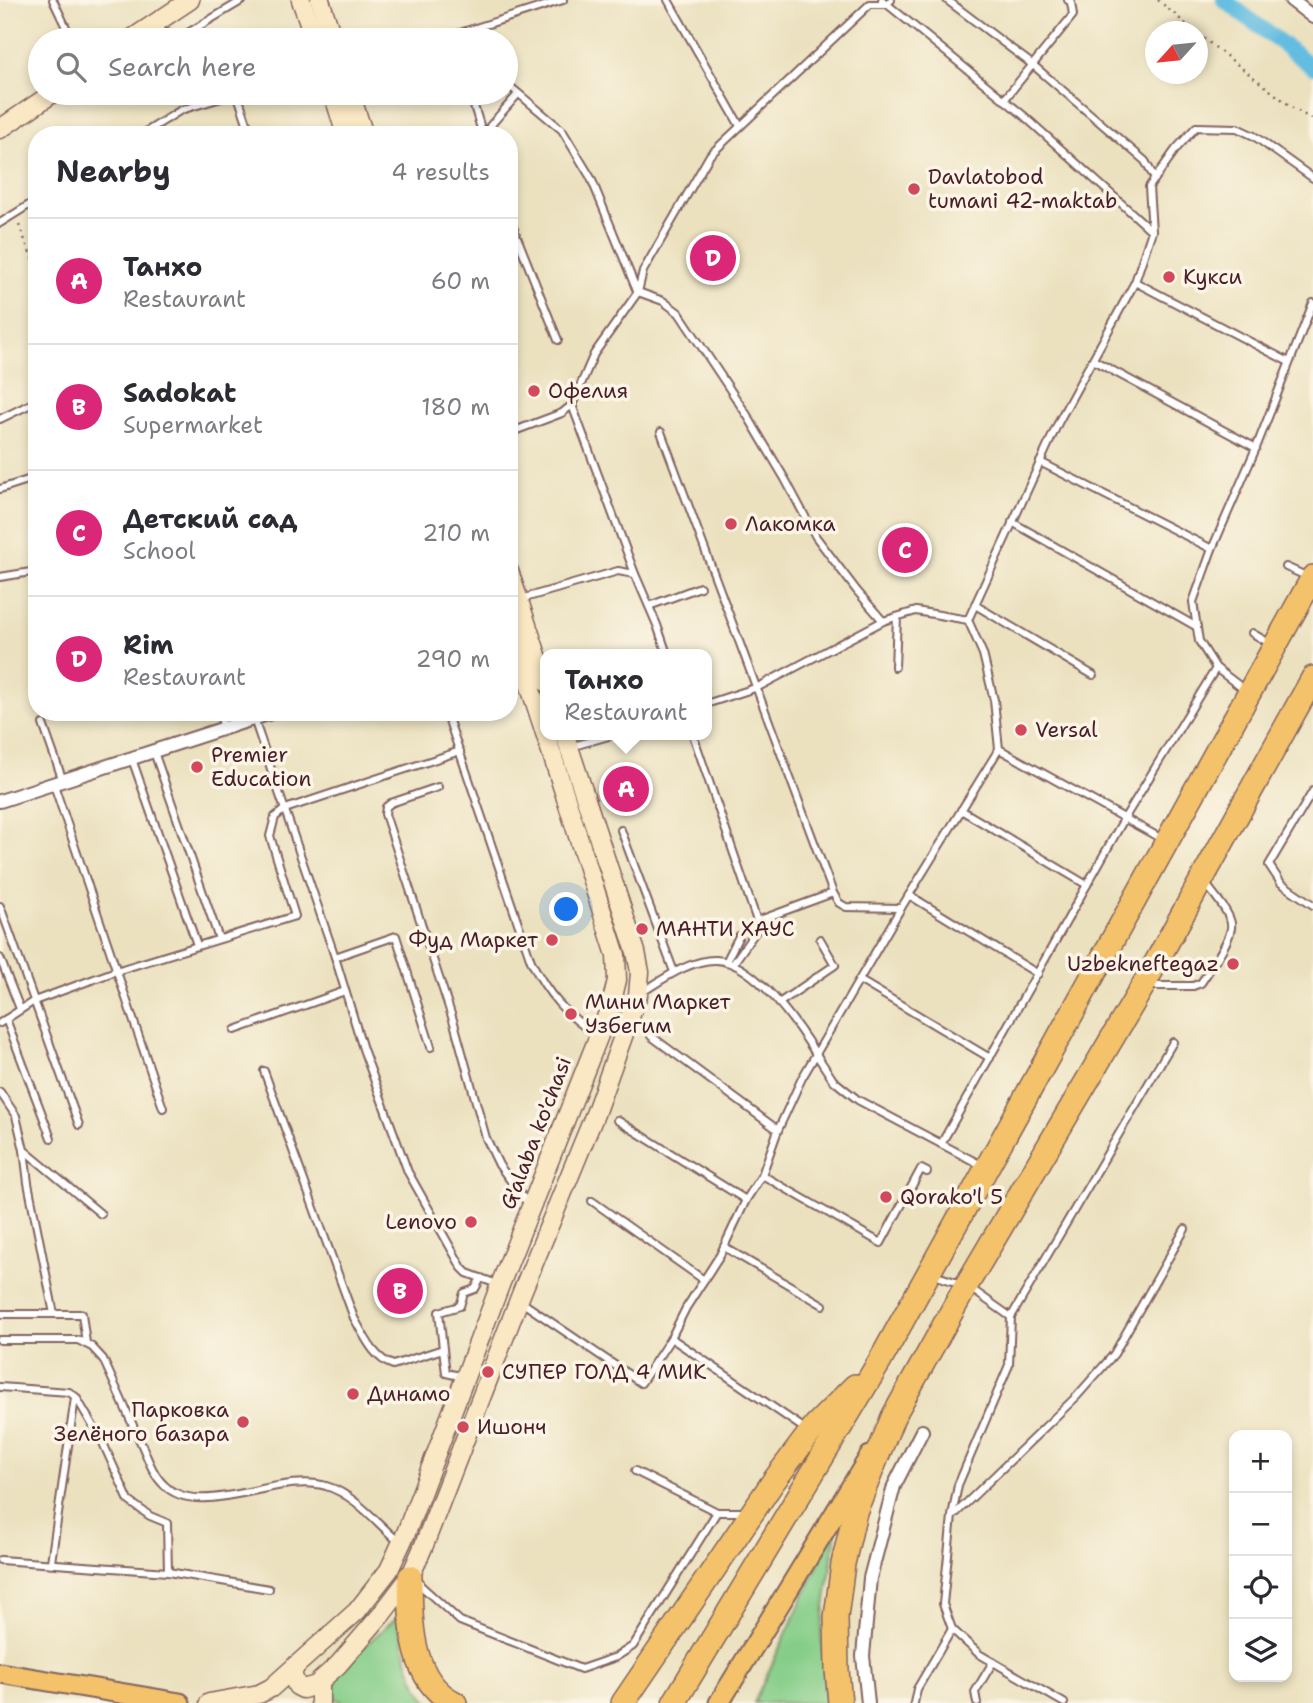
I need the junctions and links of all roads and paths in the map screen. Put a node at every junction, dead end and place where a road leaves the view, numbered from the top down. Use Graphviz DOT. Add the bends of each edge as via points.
graph roads {
  1 [pos="52,0"];
  2 [pos="190,0"];
  3 [pos="243,0"];
  4 [pos="301,0"];
  5 [pos="320,0"];
  6 [pos="563,0"];
  7 [pos="668,0"];
  8 [pos="947,0"];
  9 [pos="1068,0"];
  10 [pos="1158,0"];
  11 [pos="1291,0"];
  12 [pos="887,1"];
  13 [pos="1313,17"];
  14 [pos="1182,21"];
  15 [pos="150,27"];
  16 [pos="66,28"];
  17 [pos="153,28"];
  18 [pos="193,28"];
  19 [pos="311,28"];
  20 [pos="329,28"];
  21 [pos="484,28"];
  22 [pos="1208,42"];
  23 [pos="1033,65"];
  24 [pos="518,94"];
  25 [pos="1004,100"];
  26 [pos="35,105"];
  27 [pos="197,105"];
  28 [pos="241,105"];
  29 [pos="337,105"];
  30 [pos="354,105"];
  31 [pos="474,105"];
  32 [pos="508,105"];
  33 [pos="1313,120"];
  34 [pos="155,126"];
  35 [pos="248,126"];
  36 [pos="343,126"];
  37 [pos="361,126"];
  38 [pos="480,126"];
  39 [pos="490,126"];
  40 [pos="740,126"];
  41 [pos="0,129"];
  42 [pos="1313,178"];
  43 [pos="1155,179"];
  44 [pos="28,206"];
  45 [pos="15,214"];
  46 [pos="0,223"];
  47 [pos="1152,231"];
  48 [pos="518,240"];
  49 [pos="28,248"];
  50 [pos="1135,282"];
  51 [pos="638,292"];
  52 [pos="1313,303"];
  53 [pos="558,340"];
  54 [pos="1093,360"];
  55 [pos="1289,362"];
  56 [pos="28,405"];
  57 [pos="572,405"];
  58 [pos="0,419"];
  59 [pos="518,430"];
  60 [pos="661,432"];
  61 [pos="1256,448"];
  62 [pos="1040,462"];
  63 [pos="28,480"];
  64 [pos="0,489"];
  65 [pos="1012,523"];
  66 [pos="1212,549"];
  67 [pos="1286,567"];
  68 [pos="28,572"];
  69 [pos="635,574"];
  70 [pos="0,577"];
  71 [pos="1312,578"];
  72 [pos="700,587"];
  73 [pos="518,597"];
  74 [pos="519,600"];
  75 [pos="975,605"];
  76 [pos="649,606"];
  77 [pos="897,617"];
  78 [pos="968,620"];
  79 [pos="883,621"];
  80 [pos="1197,627"];
  81 [pos="1252,633"];
  82 [pos="1276,647"];
  83 [pos="665,649"];
  84 [pos="518,656"];
  85 [pos="540,666"];
  86 [pos="895,667"];
  87 [pos="1216,668"];
  88 [pos="1093,675"];
  89 [pos="1313,678"];
  90 [pos="758,687"];
  91 [pos="1250,695"];
  92 [pos="712,702"];
  93 [pos="540,714"];
  94 [pos="222,721"];
  95 [pos="247,721"];
  96 [pos="255,721"];
  97 [pos="449,721"];
  98 [pos="43,724"];
  99 [pos="224,728"];
  100 [pos="547,740"];
  101 [pos="594,740"];
  102 [pos="695,740"];
  103 [pos="569,747"];
  104 [pos="999,749"];
  105 [pos="460,751"];
  106 [pos="154,752"];
  107 [pos="132,759"];
  108 [pos="555,766"];
  109 [pos="58,782"];
  110 [pos="438,787"];
  111 [pos="1313,791"];
  112 [pos="0,801"];
  113 [pos="285,809"];
  114 [pos="961,810"];
  115 [pos="1124,819"];
  116 [pos="621,830"];
  117 [pos="1166,842"];
  118 [pos="1203,879"];
  119 [pos="1087,885"];
  120 [pos="833,893"];
  121 [pos="909,895"];
  122 [pos="1313,905"];
  123 [pos="0,906"];
  124 [pos="901,908"];
  125 [pos="757,921"];
  126 [pos="739,936"];
  127 [pos="219,939"];
  128 [pos="820,939"];
  129 [pos="197,945"];
  130 [pos="335,957"];
  131 [pos="0,958"];
  132 [pos="730,963"];
  133 [pos="116,971"];
  134 [pos="674,972"];
  135 [pos="1038,974"];
  136 [pos="859,980"];
  137 [pos="1143,986"];
  138 [pos="345,991"];
  139 [pos="638,995"];
  140 [pos="34,1001"];
  141 [pos="779,1003"];
  142 [pos="20,1009"];
  143 [pos="3,1021"];
  144 [pos="235,1030"];
  145 [pos="651,1036"];
  146 [pos="599,1037"];
  147 [pos="1172,1042"];
  148 [pos="431,1048"];
  149 [pos="816,1054"];
  150 [pos="990,1058"];
  151 [pos="264,1071"];
  152 [pos="0,1092"];
  153 [pos="163,1108"];
  154 [pos="617,1120"];
  155 [pos="79,1125"];
  156 [pos="778,1130"];
  157 [pos="51,1138"];
  158 [pos="941,1144"];
  159 [pos="24,1150"];
  160 [pos="552,1155"];
  161 [pos="572,1168"];
  162 [pos="988,1169"];
  163 [pos="927,1172"];
  164 [pos="762,1175"];
  165 [pos="746,1200"];
  166 [pos="592,1201"];
  167 [pos="531,1209"];
  168 [pos="101,1214"];
  169 [pos="1185,1229"];
  170 [pos="724,1247"];
  171 [pos="929,1274"];
  172 [pos="481,1278"];
  173 [pos="704,1280"];
  174 [pos="500,1285"];
  175 [pos="967,1286"];
  176 [pos="519,1301"];
  177 [pos="823,1305"];
  178 [pos="0,1314"];
  179 [pos="54,1314"];
  180 [pos="1012,1317"];
  181 [pos="671,1338"];
  182 [pos="0,1340"];
  183 [pos="86,1343"];
  184 [pos="443,1349"];
  185 [pos="880,1362"];
  186 [pos="466,1377"];
  187 [pos="0,1387"];
  188 [pos="75,1397"];
  189 [pos="893,1417"];
  190 [pos="922,1431"];
  191 [pos="810,1433"];
  192 [pos="635,1471"];
  193 [pos="753,1512"];
  194 [pos="717,1513"];
  195 [pos="952,1516"];
  196 [pos="404,1538"];
  197 [pos="0,1560"];
  198 [pos="51,1562"];
  199 [pos="413,1570"];
  200 [pos="168,1572"];
  201 [pos="269,1589"];
  202 [pos="952,1629"];
  203 [pos="993,1662"];
  204 [pos="296,1665"];
  205 [pos="0,1673"];
  206 [pos="320,1684"];
  207 [pos="622,1702"];
  208 [pos="180,1703"];
  209 [pos="209,1703"];
  210 [pos="320,1703"];
  211 [pos="455,1703"];
  212 [pos="674,1703"];
  213 [pos="719,1703"];
  214 [pos="840,1703"];
  215 [pos="868,1703"];
  216 [pos="914,1703"];
  217 [pos="977,1703"];
  218 [pos="1064,1703"];
  1 -- 16 [label="lane"];
  2 -- 15 [label="main road"];
  3 -- 18 [label="lane"];
  4 -- 19 [label="main road"];
  5 -- 20 [label="main road"];
  6 -- 21 [label="lane"];
  7 -- 40 [label="lane"];
  8 -- 23 [label="lane"];
  9 -- 23 [label="lane" via="1073,15"];
  10 -- 14 [label="path"];
  11 -- 13 [label="street"];
  12 -- 25 [label="lane"];
  12 -- 40 [label="lane" via="870,4"];
  15 -- 17 [label="lane"];
  22 -- 33 [label="path"];
  23 -- 25 [label="lane"];
  23 -- 43 [label="lane" via="1145,161"];
  24 -- 51 [label="lane" via="562,130 591,178"];
  25 -- 47 [label="lane"];
  26 -- 41 [label="main road"];
  27 -- 34 [label="lane"];
  28 -- 35 [label="lane"];
  29 -- 36 [label="main road"];
  30 -- 37 [label="main road"];
  31 -- 38 [label="lane"];
  32 -- 39 [label="lane"];
  40 -- 51 [label="lane" via="710,155 643,271"];
  42 -- 43 [label="lane" via="1237,128 1196,127"];
  43 -- 47 [label="lane" via="1149,187"];
  44 -- 45 [label="lane"];
  45 -- 46 [label="lane"];
  45 -- 49 [label="path"];
  47 -- 50 [label="lane"];
  48 -- 53 [label="lane"];
  50 -- 54 [label="lane"];
  50 -- 55 [label="lane"];
  51 -- 57 [label="lane" via="594,354"];
  51 -- 79 [label="lane" via="679,313 747,415 816,537"];
  52 -- 55 [label="lane"];
  54 -- 61 [label="lane"];
  54 -- 62 [label="lane"];
  55 -- 61 [label="lane"];
  56 -- 58 [label="lane"];
  57 -- 59 [label="lane"];
  57 -- 69 [label="lane"];
  60 -- 90 [label="lane"];
  61 -- 66 [label="lane"];
  62 -- 65 [label="lane"];
  62 -- 66 [label="lane"];
  63 -- 64 [label="lane"];
  65 -- 75 [label="lane"];
  65 -- 80 [label="lane"];
  66 -- 80 [label="lane" via="1193,602"];
  67 -- 71 [label="lane"];
  68 -- 70 [label="lane"];
  69 -- 74 [label="lane" via="618,571"];
  69 -- 76 [label="lane"];
  71 -- 82 [label="highway"];
  72 -- 76 [label="lane"];
  73 -- 74 [label="main road"];
  74 -- 85 [label="main road"];
  75 -- 78 [label="lane"];
  75 -- 88 [label="lane"];
  76 -- 83 [label="lane"];
  77 -- 78 [label="lane" via="916,611"];
  77 -- 79 [label="lane"];
  77 -- 86 [label="lane"];
  78 -- 104 [label="lane" via="983,654"];
  79 -- 90 [label="lane"];
  80 -- 87 [label="lane" via="1199,640"];
  81 -- 82 [label="lane"];
  82 -- 91 [label="highway"];
  84 -- 93 [label="main road, G'alaba ko'chasi"];
  87 -- 91 [label="lane"];
  87 -- 115 [label="lane"];
  89 -- 118 [label="highway"];
  90 -- 92 [label="lane"];
  90 -- 120 [label="lane"];
  91 -- 117 [label="highway"];
  94 -- 99 [label="lane"];
  95 -- 99 [label="street"];
  96 -- 113 [label="lane"];
  97 -- 105 [label="lane"];
  98 -- 109 [label="lane"];
  99 -- 106 [label="street"];
  100 -- 108 [label="main road, G'alaba ko'chasi"];
  101 -- 103 [label="lane"];
  102 -- 125 [label="lane"];
  103 -- 108 [label="lane"];
  103 -- 139 [label="main road" via="636,952"];
  104 -- 114 [label="lane"];
  104 -- 115 [label="lane"];
  105 -- 113 [label="lane"];
  105 -- 146 [label="lane" via="531,961 560,1008"];
  106 -- 107 [label="street"];
  106 -- 127 [label="lane"];
  107 -- 109 [label="street"];
  107 -- 129 [label="lane"];
  108 -- 146 [label="main road, G'alaba ko'chasi" via="616,954 617,980"];
  109 -- 112 [label="street"];
  109 -- 133 [label="lane"];
  110 -- 167 [label="lane" via="391,803 385,814 454,1023 486,1138"];
  111 -- 122 [label="lane" via="1269,865 1280,883"];
  113 -- 127 [label="lane" via="275,817 270,836 295,916"];
  113 -- 130 [label="lane"];
  114 -- 119 [label="lane"];
  114 -- 121 [label="lane"];
  115 -- 117 [label="lane"];
  115 -- 119 [label="lane"];
  116 -- 134 [label="lane"];
  117 -- 162 [label="highway"];
  118 -- 137 [label="highway"];
  118 -- 137 [label="lane" via="1230,920 1229,937 1201,983"];
  119 -- 135 [label="lane"];
  120 -- 124 [label="lane" via="846,907"];
  120 -- 125 [label="lane"];
  121 -- 124 [label="lane"];
  121 -- 135 [label="lane"];
  123 -- 140 [label="lane"];
  124 -- 136 [label="lane"];
  125 -- 132 [label="lane" via="755,931"];
  126 -- 132 [label="lane"];
  127 -- 129 [label="lane"];
  128 -- 141 [label="lane" via="835,965"];
  129 -- 133 [label="lane"];
  130 -- 138 [label="lane"];
  130 -- 148 [label="lane" via="396,936"];
  131 -- 142 [label="lane"];
  132 -- 134 [label="lane" via="714,960"];
  132 -- 141 [label="lane"];
  133 -- 140 [label="lane"];
  133 -- 153 [label="lane"];
  134 -- 139 [label="lane"];
  135 -- 150 [label="lane"];
  136 -- 149 [label="lane"];
  136 -- 150 [label="lane"];
  137 -- 175 [label="highway"];
  138 -- 144 [label="lane"];
  138 -- 172 [label="lane" via="412,1181 462,1268"];
  139 -- 161 [label="main road"];
  140 -- 142 [label="lane"];
  140 -- 155 [label="lane"];
  141 -- 149 [label="lane"];
  142 -- 143 [label="lane"];
  143 -- 157 [label="lane"];
  145 -- 156 [label="lane"];
  146 -- 160 [label="main road, G'alaba ko'chasi"];
  147 -- 180 [label="lane"];
  149 -- 156 [label="lane"];
  149 -- 158 [label="lane" via="833,1080 858,1100"];
  150 -- 158 [label="lane"];
  151 -- 184 [label="lane" via="354,1318 370,1345 393,1365"];
  152 -- 159 [label="lane" via="16,1116"];
  154 -- 165 [label="lane"];
  156 -- 164 [label="lane"];
  158 -- 162 [label="lane"];
  159 -- 168 [label="lane"];
  159 -- 179 [label="lane"];
  160 -- 161 [label="main road"];
  160 -- 167 [label="main road, G'alaba ko'chasi"];
  161 -- 176 [label="main road"];
  162 -- 171 [label="highway"];
  163 -- 164 [label="lane" via="921,1169 881,1243"];
  164 -- 165 [label="lane"];
  165 -- 170 [label="lane"];
  166 -- 173 [label="lane"];
  167 -- 174 [label="main road, G'alaba ko'chasi"];
  169 -- 195 [label="lane" via="1114,1354 1077,1396"];
  170 -- 173 [label="lane"];
  170 -- 177 [label="lane"];
  171 -- 175 [label="lane"];
  171 -- 185 [label="highway"];
  172 -- 174 [label="lane"];
  172 -- 184 [label="lane" via="475,1289 464,1293 460,1306 439,1312"];
  173 -- 181 [label="lane"];
  174 -- 186 [label="main road, G'alaba ko'chasi"];
  175 -- 180 [label="lane"];
  175 -- 189 [label="highway"];
  176 -- 181 [label="lane" via="641,1383"];
  176 -- 199 [label="main road"];
  178 -- 179 [label="lane"];
  179 -- 183 [label="lane" via="82,1314"];
  180 -- 195 [label="lane" via="1009,1365 958,1485"];
  181 -- 191 [label="lane"];
  182 -- 183 [label="lane"];
  183 -- 196 [label="lane" via="103,1359 155,1473 171,1490 206,1498 297,1483 325,1485"];
  184 -- 186 [label="lane" via="446,1373"];
  185 -- 191 [label="highway"];
  185 -- 212 [label="highway"];
  186 -- 196 [label="main road, G'alaba ko'chasi"];
  187 -- 188 [label="lane" via="69,1392"];
  188 -- 198 [label="lane"];
  188 -- 200 [label="lane" via="103,1443 129,1501 167,1523"];
  189 -- 213 [label="main road"];
  189 -- 214 [label="highway" via="855,1512 843,1564 836,1617"];
  190 -- 215 [label="street" via="894,1486 870,1578 863,1656"];
  191 -- 193 [label="highway"];
  192 -- 194 [label="lane"];
  193 -- 194 [label="lane"];
  193 -- 207 [label="highway"];
  194 -- 199 [label="lane" via="633,1646 581,1669 460,1621 420,1585"];
  195 -- 202 [label="lane" via="943,1604"];
  196 -- 204 [label="main road, G'alaba ko'chasi" via="389,1570 357,1611"];
  197 -- 198 [label="lane"];
  198 -- 200 [label="lane"];
  199 -- 206 [label="main road" via="381,1615"];
  199 -- 211 [label="highway" via="414,1643 432,1685"];
  200 -- 201 [label="lane"];
  202 -- 203 [label="lane"];
  202 -- 216 [label="lane" via="917,1689"];
  203 -- 217 [label="lane" via="975,1692"];
  203 -- 218 [label="lane"];
  204 -- 206 [label="main road" via="292,1674 297,1686 303,1689"];
  204 -- 209 [label="main road, G'alaba ko'chasi" via="259,1694"];
  205 -- 208 [label="main road"];
  206 -- 210 [label="main road"];
}
